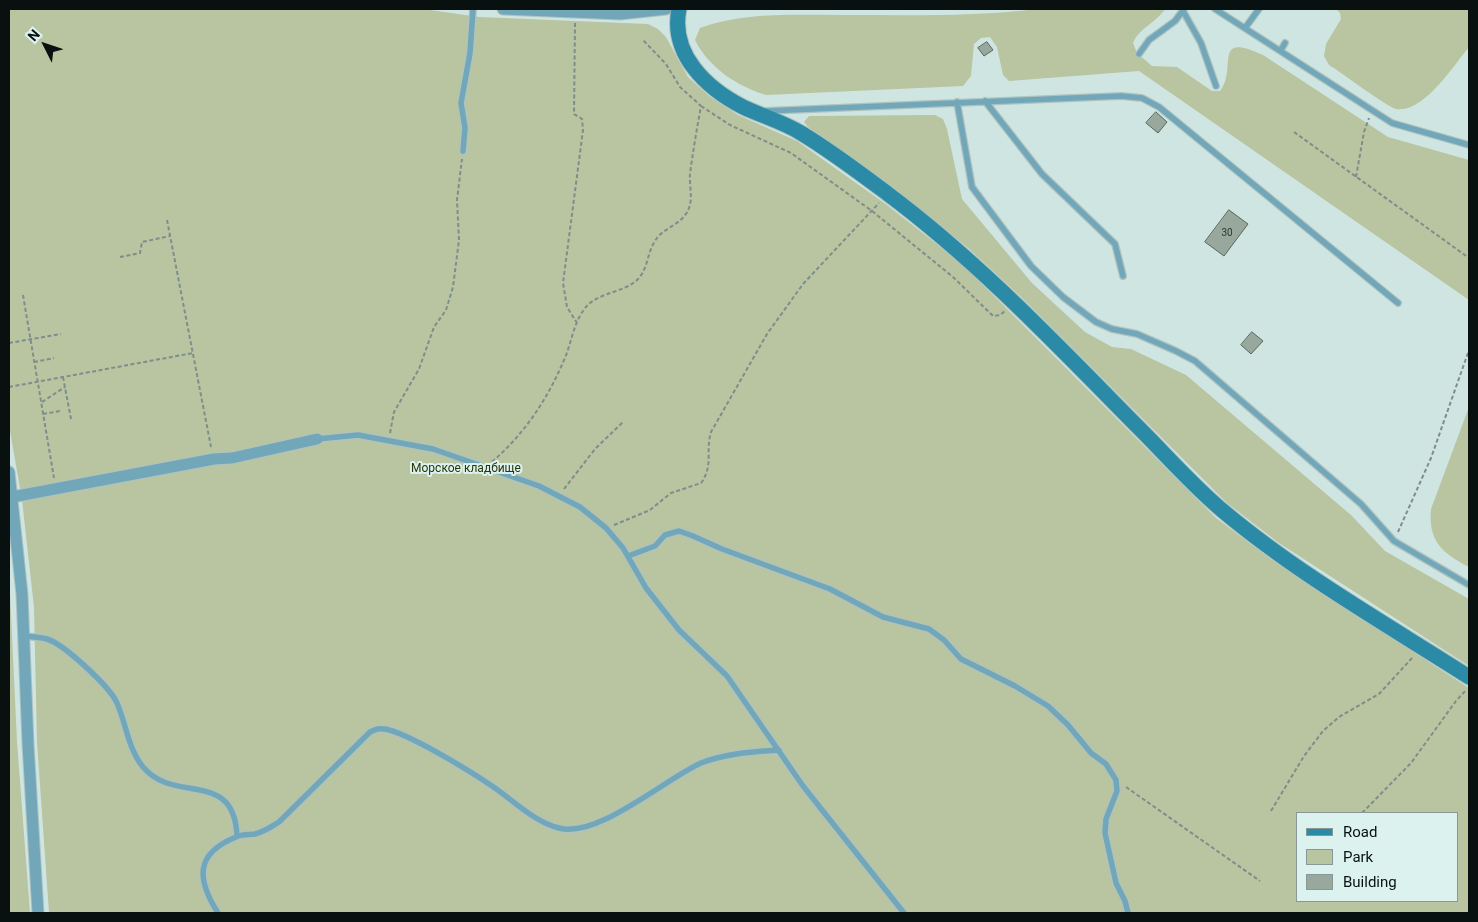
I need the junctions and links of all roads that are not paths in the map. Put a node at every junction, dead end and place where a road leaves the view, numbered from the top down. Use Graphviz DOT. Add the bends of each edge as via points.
graph roads {
  1 [pos="473,9"];
  2 [pos="503,9"];
  3 [pos="666,9"];
  4 [pos="678,9"];
  5 [pos="1215,9"];
  6 [pos="1259,9"];
  7 [pos="1183,10"];
  8 [pos="1245,28"];
  9 [pos="1286,43"];
  10 [pos="1281,50"];
  11 [pos="1139,54"];
  12 [pos="1216,86"];
  13 [pos="985,101"];
  14 [pos="957,102"];
  15 [pos="758,112"];
  16 [pos="1469,145"];
  17 [pos="463,151"];
  18 [pos="1123,276"];
  19 [pos="1398,303"];
  20 [pos="317,440"];
  21 [pos="9,472"];
  22 [pos="12,497"];
  23 [pos="628,556"];
  24 [pos="1469,585"];
  25 [pos="24,636"];
  26 [pos="1469,676"];
  27 [pos="779,750"];
  28 [pos="237,836"];
  29 [pos="38,913"];
  30 [pos="218,913"];
  31 [pos="904,913"];
  32 [pos="1128,913"];
  1 -- 17 [label="lane" via="470,53 461,103 465,128"];
  2 -- 3 [label="street" via="620,14"];
  4 -- 15 [label="main road" via="676,33 684,54 696,71 715,88"];
  5 -- 8 [label="lane"];
  6 -- 8 [label="lane"];
  7 -- 11 [label="lane" via="1175,21 1155,33"];
  7 -- 12 [label="lane" via="1201,43"];
  8 -- 10 [label="lane"];
  9 -- 10 [label="lane"];
  10 -- 16 [label="lane" via="1392,123"];
  13 -- 14 [label="lane"];
  13 -- 18 [label="lane" via="1042,174 1115,244"];
  13 -- 19 [label="lane" via="1131,96 1147,99"];
  14 -- 15 [label="lane"];
  14 -- 24 [label="lane" via="972,187 1031,266 1063,297 1096,322 1143,337 1195,362 1361,504 1394,541"];
  15 -- 26 [label="main road" via="801,132 887,193 963,254 1222,510 1274,550"];
  20 -- 22 [label="street" via="241,457 214,459"];
  20 -- 23 [label="lane" via="358,435 434,449 486,467 560,495 580,507 606,528"];
  21 -- 22 [label="street"];
  22 -- 25 [label="street"];
  23 -- 27 [label="lane" via="646,588 679,630 727,676"];
  23 -- 32 [label="lane" via="654,546 665,535 679,531 830,589 883,617 929,629 961,659 1048,706 1091,753 1106,764 1116,780 1117,791 1106,819 1105,833 1116,883"];
  25 -- 28 [label="lane" via="48,640 64,648 107,687 116,701 142,766 156,779 224,799 236,821"];
  25 -- 29 [label="street"];
  27 -- 28 [label="lane" via="737,752 700,764 595,824 560,829 414,740 386,729 377,729 370,732 279,822 262,832"];
  27 -- 31 [label="lane" via="850,847"];
  28 -- 30 [label="lane" via="204,863 202,882"];
}
